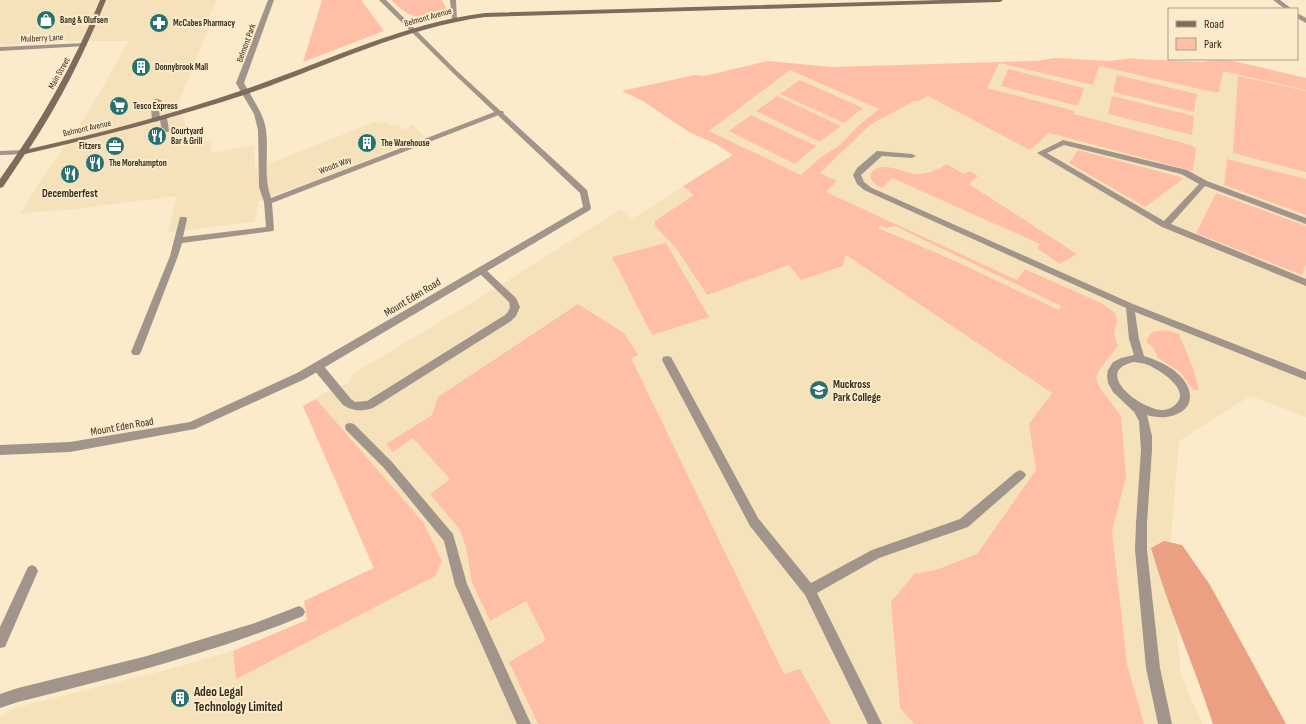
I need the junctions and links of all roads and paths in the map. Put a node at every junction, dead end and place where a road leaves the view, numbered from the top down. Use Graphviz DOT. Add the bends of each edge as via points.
graph roads {
  1 [pos="103,0"];
  2 [pos="272,0"];
  3 [pos="382,0"];
  4 [pos="453,0"];
  5 [pos="1000,0"];
  6 [pos="1276,0"];
  7 [pos="819,3"];
  8 [pos="1288,8"];
  9 [pos="455,19"];
  10 [pos="412,30"];
  11 [pos="84,46"];
  12 [pos="0,49"];
  13 [pos="245,92"];
  14 [pos="158,101"];
  15 [pos="500,113"];
  16 [pos="160,119"];
  17 [pos="165,130"];
  18 [pos="24,152"];
  19 [pos="0,153"];
  20 [pos="912,156"];
  21 [pos="1204,183"];
  22 [pos="0,185"];
  23 [pos="268,202"];
  24 [pos="183,219"];
  25 [pos="1306,221"];
  26 [pos="1165,225"];
  27 [pos="179,240"];
  28 [pos="481,270"];
  29 [pos="1306,283"];
  30 [pos="1130,306"];
  31 [pos="136,352"];
  32 [pos="667,360"];
  33 [pos="1140,360"];
  34 [pos="318,367"];
  35 [pos="1306,376"];
  36 [pos="1137,407"];
  37 [pos="350,427"];
  38 [pos="0,450"];
  39 [pos="1020,475"];
  40 [pos="32,570"];
  41 [pos="809,591"];
  42 [pos="299,612"];
  43 [pos="0,642"];
  44 [pos="0,700"];
  45 [pos="524,724"];
  46 [pos="875,724"];
  47 [pos="1165,724"];
  1 -- 11 [label="street, Main Street"];
  2 -- 13 [label="street, Belmont Park" via="240,84"];
  3 -- 10 [label="street, Mount Eden Road"];
  4 -- 9 [label="street"];
  5 -- 7 [label="street, Belmont Avenue"];
  6 -- 8 [label="street"];
  7 -- 9 [label="street, Belmont Avenue" via="628,12 486,15"];
  9 -- 10 [label="street, Belmont Avenue"];
  10 -- 13 [label="street, Belmont Avenue"];
  10 -- 15 [label="street, Mount Eden Road"];
  11 -- 12 [label="street, Mulberry Lane"];
  11 -- 18 [label="street, Main Street"];
  13 -- 16 [label="street, Belmont Avenue"];
  13 -- 23 [label="street" via="258,114 262,130 263,187"];
  14 -- 16 [label="street" via="155,108"];
  15 -- 23 [label="street, Woods Way"];
  15 -- 28 [label="street, Mount Eden Road" via="584,192 588,208"];
  16 -- 17 [label="street"];
  16 -- 18 [label="street, Belmont Avenue"];
  18 -- 19 [label="street"];
  18 -- 22 [label="street, Main Street"];
  20 -- 30 [label="street" via="880,153 860,170 858,180 869,190"];
  21 -- 25 [label="street"];
  21 -- 26 [label="street"];
  21 -- 26 [label="street" via="1184,172 1063,142 1041,153"];
  23 -- 27 [label="street" via="270,228"];
  24 -- 27 [label="street"];
  26 -- 29 [label="street"];
  27 -- 31 [label="street"];
  28 -- 34 [label="street, Mount Eden Road"];
  28 -- 34 [label="street" via="513,300 513,313 369,405 354,406 347,402"];
  30 -- 33 [label="street" via="1134,339"];
  30 -- 35 [label="street"];
  32 -- 41 [label="street" via="754,522"];
  33 -- 36 [label="street" via="1120,362 1112,375 1118,392"];
  33 -- 36 [label="street" via="1156,364 1171,373 1178,380 1185,397 1178,410 1170,413 1159,414"];
  34 -- 38 [label="street, Mount Eden Road" via="192,426 70,447"];
  36 -- 47 [label="street" via="1144,419 1148,454 1141,539 1153,668"];
  37 -- 45 [label="street" via="388,465 449,538 461,585"];
  39 -- 41 [label="street" via="964,523 876,554"];
  40 -- 43 [label="street"];
  41 -- 46 [label="street"];
  42 -- 44 [label="street" via="255,629 147,663"];
}
